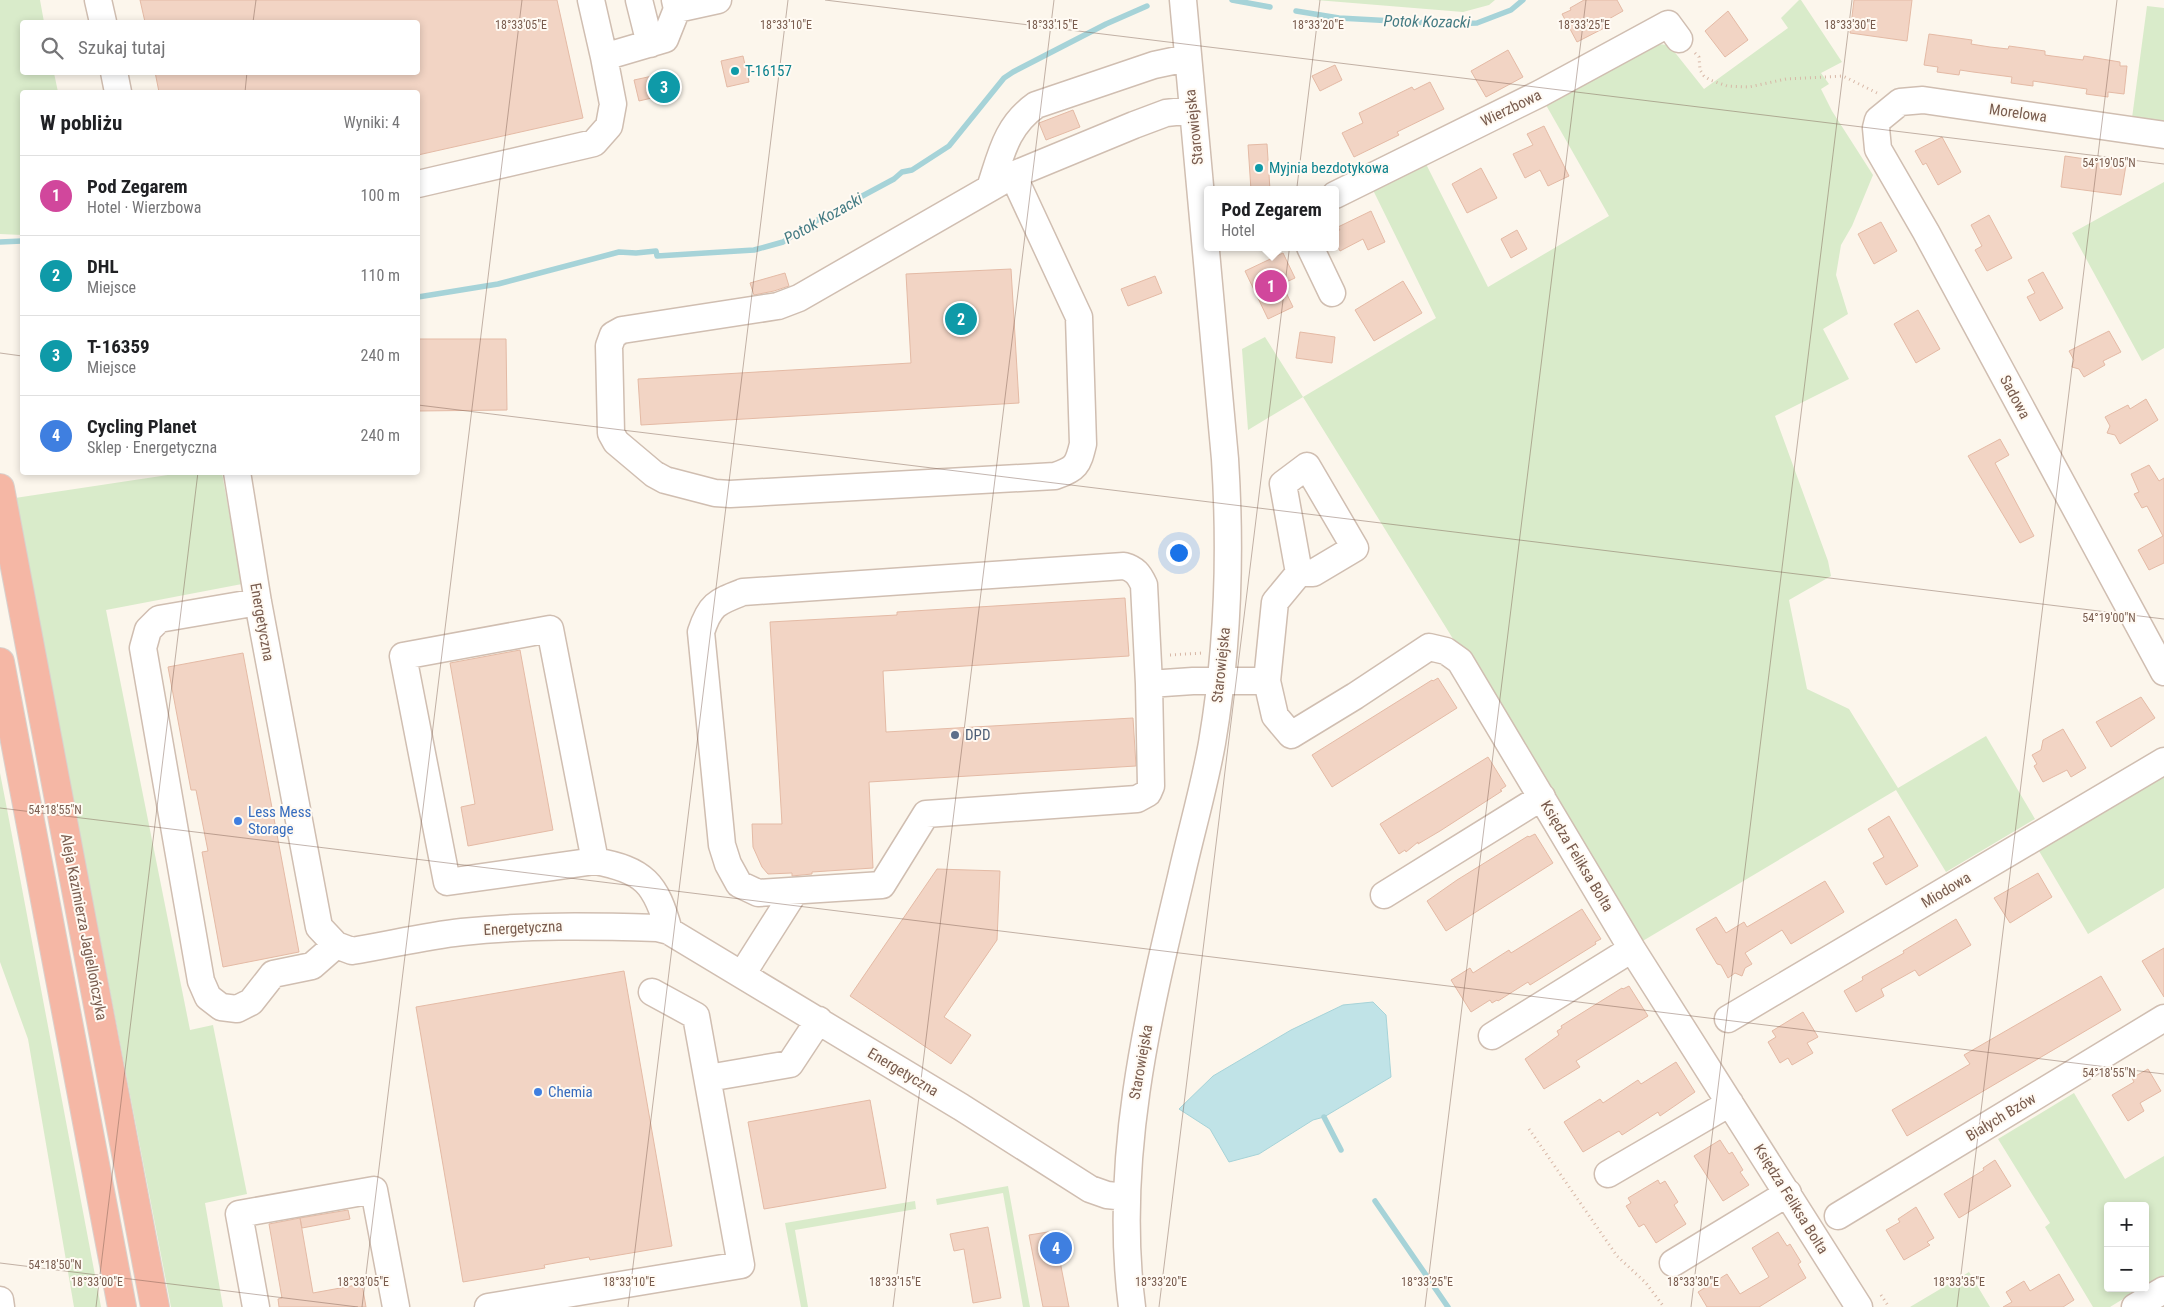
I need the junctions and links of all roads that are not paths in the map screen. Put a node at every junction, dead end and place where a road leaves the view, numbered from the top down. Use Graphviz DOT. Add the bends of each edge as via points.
graph roads {
  1 [pos="98,0"];
  2 [pos="590,0"];
  3 [pos="639,0"];
  4 [pos="718,0"];
  5 [pos="676,5"];
  6 [pos="1183,8"];
  7 [pos="103,20"];
  8 [pos="1679,39"];
  9 [pos="650,44"];
  10 [pos="604,57"];
  11 [pos="1187,58"];
  12 [pos="115,75"];
  13 [pos="118,90"];
  14 [pos="1193,110"];
  15 [pos="1883,115"];
  16 [pos="2164,135"];
  17 [pos="1012,176"];
  18 [pos="420,184"];
  19 [pos="990,188"];
  20 [pos="1339,193"];
  21 [pos="1204,217"];
  22 [pos="1207,251"];
  23 [pos="1312,251"];
  24 [pos="1332,293"];
  25 [pos="237,475"];
  26 [pos="0,488"];
  27 [pos="1299,574"];
  28 [pos="258,602"];
  29 [pos="0,662"];
  30 [pos="2164,672"];
  31 [pos="1220,681"];
  32 [pos="1267,681"];
  33 [pos="1149,684"];
  34 [pos="2164,761"];
  35 [pos="1542,798"];
  36 [pos="595,861"];
  37 [pos="795,891"];
  38 [pos="1384,895"];
  39 [pos="669,931"];
  40 [pos="336,945"];
  41 [pos="1632,949"];
  42 [pos="743,973"];
  43 [pos="652,992"];
  44 [pos="2164,1018"];
  45 [pos="1728,1019"];
  46 [pos="819,1020"];
  47 [pos="1492,1036"];
  48 [pos="708,1078"];
  49 [pos="1730,1103"];
  50 [pos="1608,1174"];
  51 [pos="1788,1193"];
  52 [pos="1126,1197"];
  53 [pos="1838,1216"];
  54 [pos="1673,1263"];
  55 [pos="2164,1290"];
  56 [pos="0,1300"];
  57 [pos="1870,1301"];
  58 [pos="1,1307"];
  59 [pos="122,1307"];
  60 [pos="155,1307"];
  61 [pos="256,1307"];
  62 [pos="396,1307"];
  63 [pos="488,1307"];
  64 [pos="1132,1307"];
  65 [pos="2135,1307"];
  1 -- 7 [label="street"];
  2 -- 10 [label="street"];
  3 -- 9 [label="street"];
  4 -- 5 [label="street"];
  5 -- 9 [label="street" via="665,39"];
  6 -- 11 [label="street, Starowiejska"];
  8 -- 20 [label="street, Wierzbowa" via="1668,24 1541,93"];
  9 -- 10 [label="street"];
  10 -- 18 [label="street" via="613,104 609,126 594,143"];
  11 -- 14 [label="street, Starowiejska"];
  11 -- 19 [label="street" via="1154,65 1036,105 1022,114 1013,125"];
  12 -- 13 [label="street"];
  14 -- 17 [label="street" via="1166,113"];
  14 -- 21 [label="street, Starowiejska"];
  15 -- 16 [label="street, Morelowa" via="1900,102 1923,100"];
  15 -- 30 [label="street, Sadowa" via="1876,128 1878,149"];
  17 -- 19 [label="street"];
  17 -- 19 [label="street" via="1079,317 1083,444 1079,459 1071,470 1055,476 730,494 665,480 616,442 611,433 608,346 613,335 622,330 778,306 798,298"];
  22 -- 31 [label="street, Starowiejska" via="1229,512 1226,616"];
  23 -- 24 [label="street"];
  25 -- 28 [label="street, Energetyczna"];
  26 -- 60 [label="highway, Aleja Kazimierza Jagiellończyka"];
  27 -- 32 [label="street" via="1276,602"];
  28 -- 40 [label="street, Energetyczna" via="319,927"];
  28 -- 40 [label="street" via="159,620 148,630 143,648 201,981 208,997 220,1006 238,1009 251,1002 273,974 312,966"];
  29 -- 59 [label="highway"];
  31 -- 32 [label="street"];
  31 -- 33 [label="street"];
  31 -- 52 [label="street, Starowiejska" via="1212,743 1139,1068"];
  32 -- 35 [label="street, Księdza Feliksa Bolta" via="1275,716 1291,734 1429,647 1446,652 1460,661"];
  33 -- 37 [label="street" via="1151,786 1148,793 1137,799 926,814 882,885"];
  33 -- 37 [label="street" via="1144,584 1133,568 1124,566 743,592 719,601 706,616 701,632 722,845 739,884 758,893"];
  34 -- 45 [label="street, Miodowa"];
  35 -- 38 [label="street"];
  35 -- 41 [label="street, Księdza Feliksa Bolta"];
  36 -- 36 [label="street" via="550,628 403,656 446,882"];
  36 -- 39 [label="street" via="630,870 645,881 659,897"];
  37 -- 42 [label="street"];
  39 -- 40 [label="street, Energetyczna" via="577,925 517,927 459,932 352,951"];
  39 -- 42 [label="street, Energetyczna"];
  41 -- 47 [label="street"];
  41 -- 49 [label="street, Księdza Feliksa Bolta"];
  42 -- 46 [label="street, Energetyczna"];
  43 -- 48 [label="street" via="696,1016"];
  44 -- 53 [label="street, Białych Bzów"];
  46 -- 48 [label="street" via="790,1064"];
  46 -- 52 [label="street, Energetyczna" via="1090,1189"];
  48 -- 63 [label="street" via="741,1265"];
  49 -- 50 [label="street"];
  49 -- 51 [label="street, Księdza Feliksa Bolta"];
  51 -- 54 [label="street"];
  51 -- 57 [label="street, Księdza Feliksa Bolta"];
  52 -- 64 [label="street, Starowiejska" via="1127,1269"];
  55 -- 65 [label="street"];
  56 -- 58 [label="street"];
  61 -- 62 [label="street" via="239,1214 374,1190"];
}
